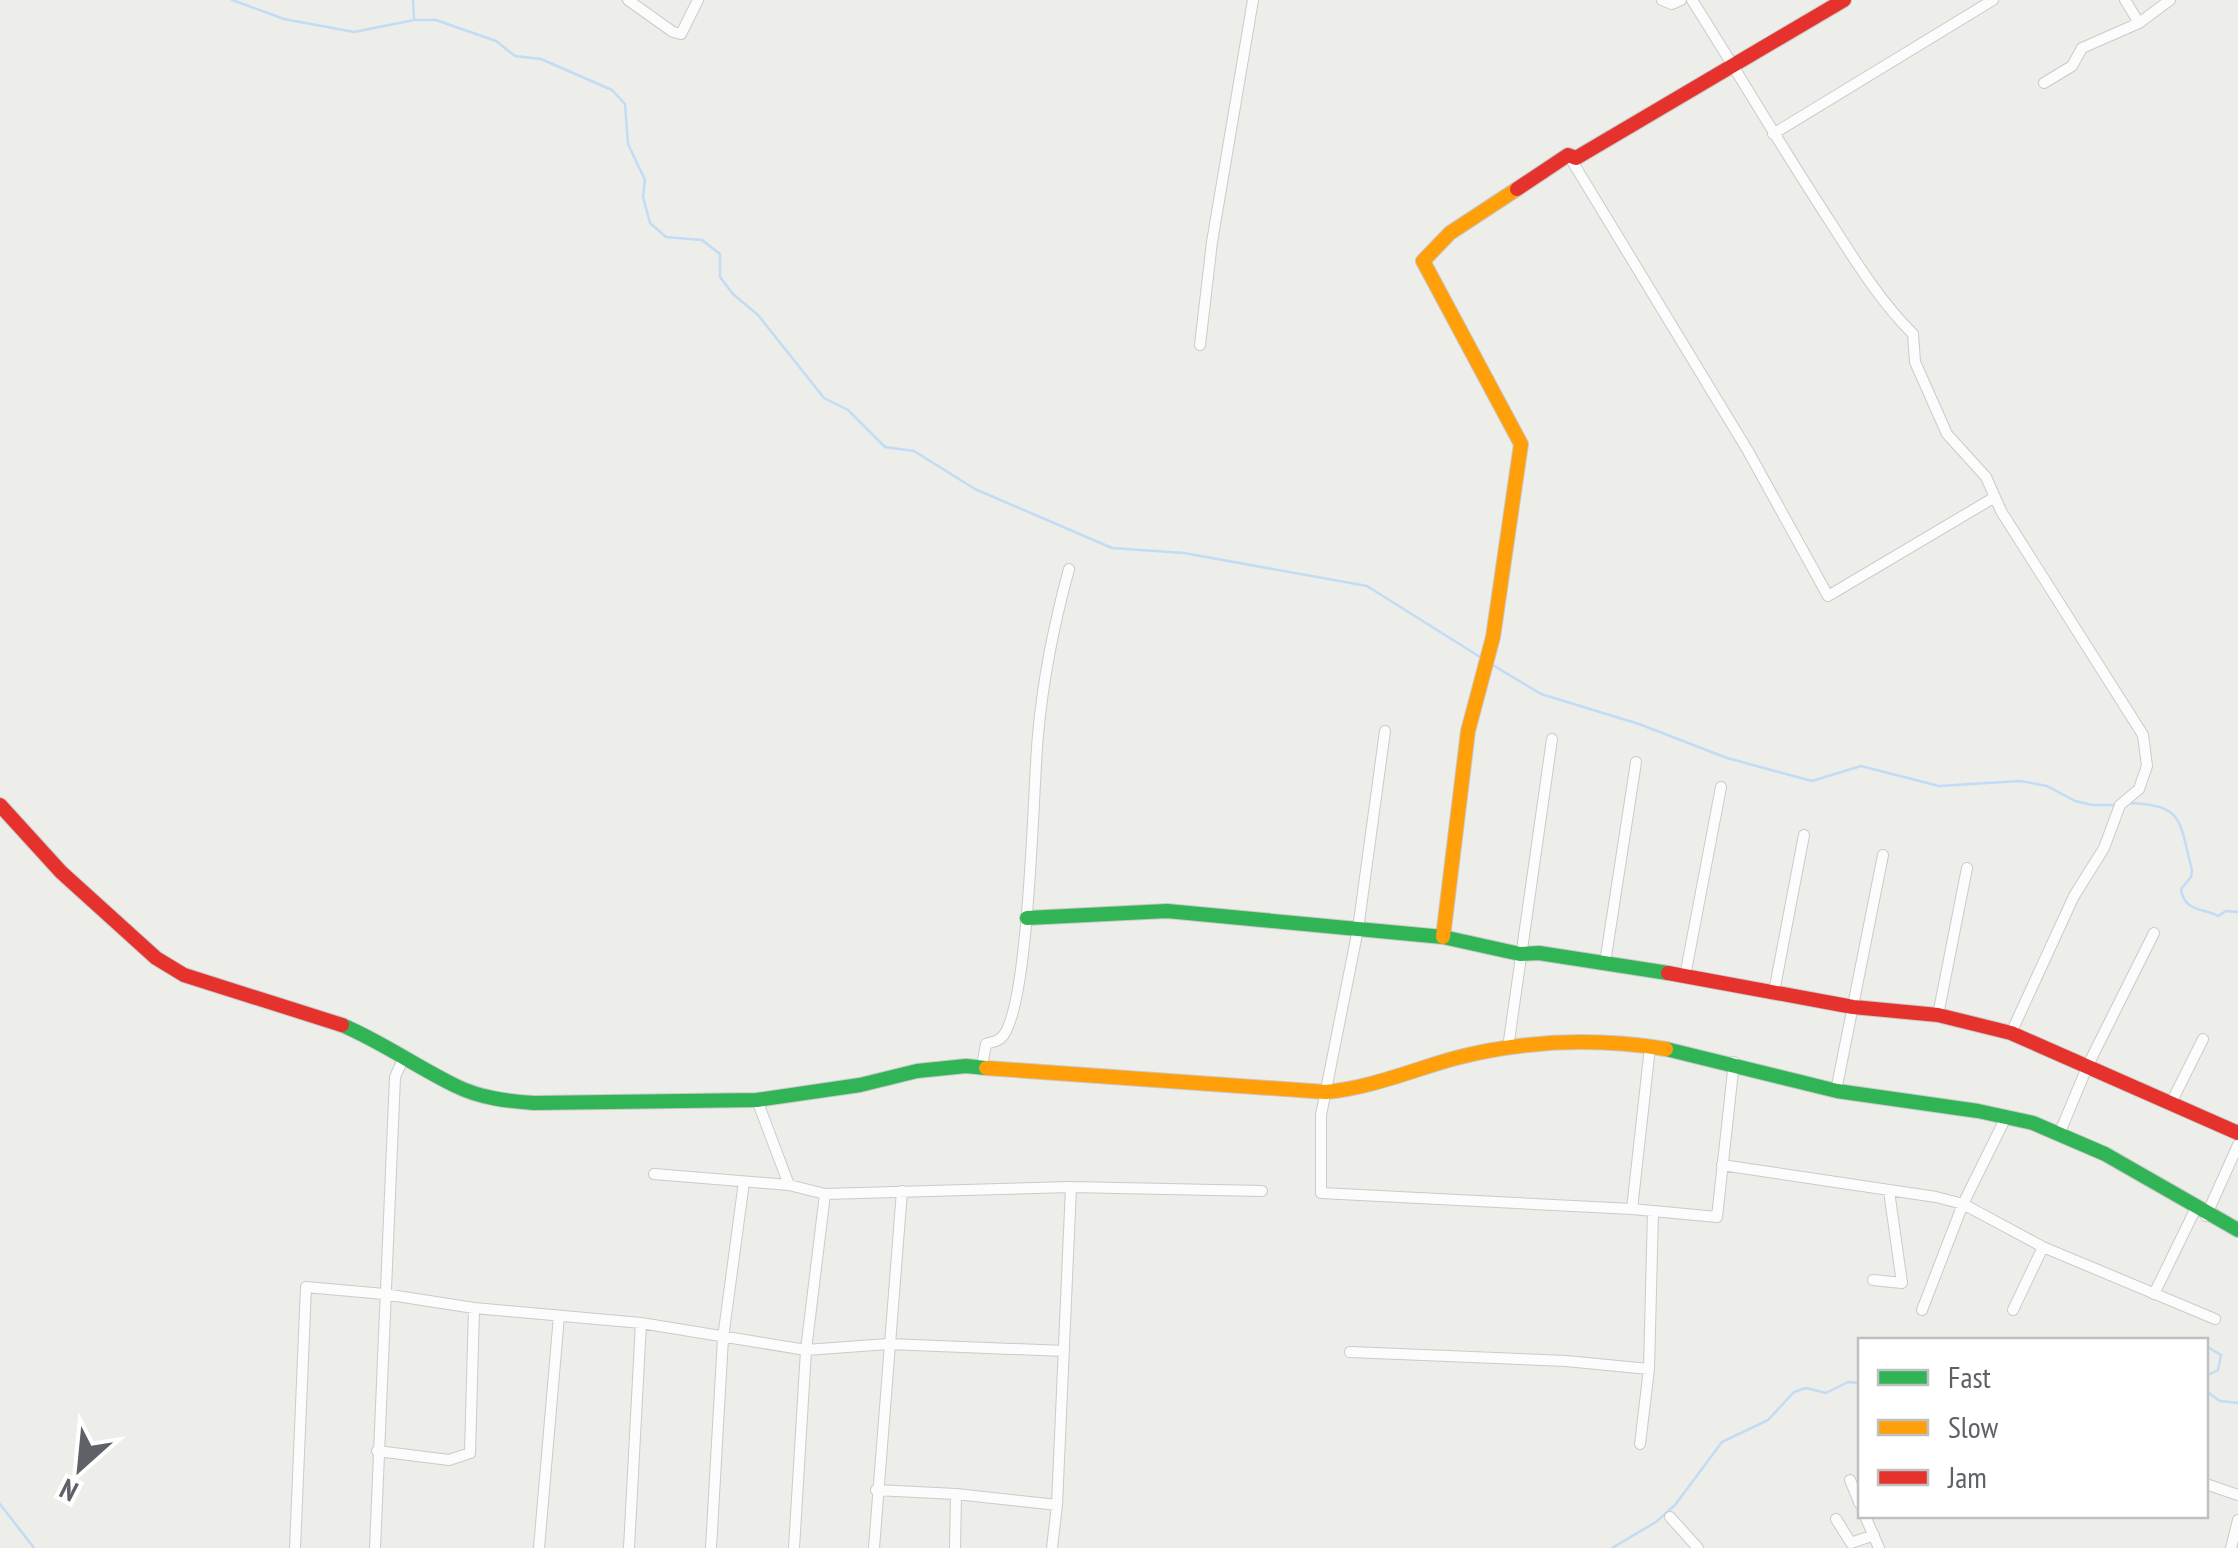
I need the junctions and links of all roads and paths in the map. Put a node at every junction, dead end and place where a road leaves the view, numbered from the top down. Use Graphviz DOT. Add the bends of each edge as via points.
graph roads {
  1 [pos="628,0"];
  2 [pos="698,0"];
  3 [pos="1253,0"];
  4 [pos="1662,0"];
  5 [pos="1680,0"];
  6 [pos="1692,0"];
  7 [pos="1844,0"];
  8 [pos="1993,0"];
  9 [pos="2126,0"];
  10 [pos="2170,0"];
  11 [pos="2139,23"];
  12 [pos="1733,65"];
  13 [pos="2044,83"];
  14 [pos="1773,134"];
  15 [pos="1568,155"];
  16 [pos="1200,346"];
  17 [pos="1995,497"];
  18 [pos="1069,569"];
  19 [pos="1385,730"];
  20 [pos="1552,739"];
  21 [pos="1636,762"];
  22 [pos="1721,787"];
  23 [pos="0,804"];
  24 [pos="1804,835"];
  25 [pos="1883,855"];
  26 [pos="1968,868"];
  27 [pos="1028,918"];
  28 [pos="1358,928"];
  29 [pos="2154,933"];
  30 [pos="1443,937"];
  31 [pos="1520,954"];
  32 [pos="1605,963"];
  33 [pos="1685,976"];
  34 [pos="1774,992"];
  35 [pos="1853,1007"];
  36 [pos="1938,1015"];
  37 [pos="2011,1033"];
  38 [pos="2203,1038"];
  39 [pos="1650,1047"];
  40 [pos="1508,1048"];
  41 [pos="404,1056"];
  42 [pos="1734,1062"];
  43 [pos="2088,1065"];
  44 [pos="982,1066"];
  45 [pos="1836,1090"];
  46 [pos="1326,1092"];
  47 [pos="757,1100"];
  48 [pos="2171,1103"];
  49 [pos="2006,1117"];
  50 [pos="2060,1132"];
  51 [pos="2238,1133"];
  52 [pos="2238,1145"];
  53 [pos="1722,1165"];
  54 [pos="654,1174"];
  55 [pos="744,1182"];
  56 [pos="789,1184"];
  57 [pos="1071,1187"];
  58 [pos="902,1190"];
  59 [pos="1262,1191"];
  60 [pos="1889,1191"];
  61 [pos="825,1194"];
  62 [pos="1963,1204"];
  63 [pos="1632,1209"];
  64 [pos="1652,1211"];
  65 [pos="2201,1213"];
  66 [pos="2238,1230"];
  67 [pos="2043,1247"];
  68 [pos="1872,1280"];
  69 [pos="384,1294"];
  70 [pos="2154,1294"];
  71 [pos="474,1308"];
  72 [pos="1922,1310"];
  73 [pos="2013,1310"];
  74 [pos="559,1316"];
  75 [pos="2216,1319"];
  76 [pos="641,1323"];
  77 [pos="723,1338"];
  78 [pos="888,1344"];
  79 [pos="806,1350"];
  80 [pos="1064,1351"];
  81 [pos="1350,1352"];
  82 [pos="1649,1368"];
  83 [pos="1640,1444"];
  84 [pos="377,1451"];
  85 [pos="1850,1480"];
  86 [pos="2208,1485"];
  87 [pos="876,1490"];
  88 [pos="956,1494"];
  89 [pos="2238,1494"];
  90 [pos="1858,1499"];
  91 [pos="1057,1505"];
  92 [pos="1670,1517"];
  93 [pos="1867,1518"];
  94 [pos="1836,1519"];
  95 [pos="2238,1520"];
  96 [pos="1874,1535"];
  97 [pos="295,1548"];
  98 [pos="375,1548"];
  99 [pos="539,1548"];
  100 [pos="629,1548"];
  101 [pos="711,1548"];
  102 [pos="794,1548"];
  103 [pos="874,1548"];
  104 [pos="955,1548"];
  105 [pos="1052,1548"];
  106 [pos="1698,1548"];
  107 [pos="1879,1548"];
  108 [pos="2231,1548"];
  1 -- 2 [label="street" via="682,34"];
  3 -- 16 [label="street"];
  4 -- 5 [label="street"];
  6 -- 12 [label="street"];
  7 -- 12 [label="street"];
  8 -- 14 [label="street"];
  9 -- 11 [label="street"];
  10 -- 11 [label="street"];
  11 -- 13 [label="street" via="2082,48 2072,66"];
  12 -- 14 [label="street"];
  12 -- 15 [label="street" via="1576,158"];
  14 -- 17 [label="street" via="1888,309 1913,334 1915,362 1946,434 1986,477"];
  15 -- 17 [label="street" via="1748,450 1828,596"];
  15 -- 30 [label="street" via="1450,233 1424,261 1521,444 1493,638 1468,730"];
  17 -- 37 [label="street" via="2143,734 2147,766 2139,789 2120,805"];
  18 -- 27 [label="street" via="1050,638 1038,736"];
  19 -- 28 [label="street"];
  20 -- 31 [label="street"];
  21 -- 32 [label="street"];
  22 -- 33 [label="street"];
  23 -- 41 [label="street" via="60,872 156,958 184,975 334,1022"];
  24 -- 34 [label="street"];
  25 -- 35 [label="street"];
  26 -- 36 [label="street"];
  27 -- 28 [label="street" via="1168,911"];
  27 -- 44 [label="street" via="1009,1023 1001,1038 986,1044"];
  28 -- 30 [label="street"];
  28 -- 46 [label="street"];
  29 -- 43 [label="street"];
  30 -- 31 [label="street"];
  31 -- 32 [label="street"];
  31 -- 40 [label="street"];
  32 -- 33 [label="street"];
  33 -- 34 [label="street"];
  34 -- 35 [label="street"];
  35 -- 36 [label="street"];
  35 -- 45 [label="street"];
  36 -- 37 [label="street"];
  37 -- 43 [label="street"];
  38 -- 48 [label="street"];
  39 -- 40 [label="street" via="1604,1040"];
  39 -- 42 [label="street"];
  39 -- 63 [label="street"];
  40 -- 46 [label="street"];
  41 -- 47 [label="street" via="458,1087 499,1100"];
  41 -- 69 [label="street" via="395,1077"];
  42 -- 45 [label="street"];
  42 -- 53 [label="street"];
  43 -- 48 [label="street"];
  43 -- 50 [label="street"];
  44 -- 46 [label="street"];
  44 -- 47 [label="street" via="917,1070"];
  45 -- 49 [label="street"];
  46 -- 63 [label="street" via="1322,1193"];
  47 -- 56 [label="street"];
  48 -- 51 [label="street"];
  49 -- 50 [label="street"];
  49 -- 62 [label="street"];
  50 -- 65 [label="street"];
  52 -- 65 [label="street"];
  53 -- 60 [label="street"];
  53 -- 64 [label="street" via="1717,1218"];
  54 -- 55 [label="street"];
  55 -- 56 [label="street"];
  55 -- 77 [label="street"];
  56 -- 61 [label="street"];
  57 -- 58 [label="street"];
  57 -- 59 [label="street"];
  57 -- 80 [label="street"];
  58 -- 61 [label="street"];
  58 -- 78 [label="street"];
  60 -- 62 [label="street"];
  60 -- 68 [label="street" via="1902,1283"];
  61 -- 79 [label="street"];
  62 -- 67 [label="street"];
  62 -- 72 [label="street"];
  63 -- 64 [label="street"];
  64 -- 82 [label="street"];
  65 -- 66 [label="street"];
  65 -- 70 [label="street"];
  67 -- 70 [label="street"];
  67 -- 73 [label="street"];
  69 -- 71 [label="street"];
  69 -- 84 [label="street"];
  69 -- 97 [label="street" via="306,1288"];
  70 -- 75 [label="street"];
  71 -- 74 [label="street"];
  71 -- 84 [label="street" via="470,1453 449,1460"];
  74 -- 76 [label="street"];
  74 -- 99 [label="street"];
  76 -- 77 [label="street"];
  76 -- 100 [label="street"];
  77 -- 79 [label="street"];
  77 -- 101 [label="street"];
  78 -- 79 [label="street"];
  78 -- 80 [label="street"];
  78 -- 87 [label="street"];
  79 -- 102 [label="street"];
  80 -- 91 [label="street"];
  81 -- 82 [label="street"];
  82 -- 83 [label="street"];
  84 -- 98 [label="street"];
  85 -- 90 [label="street"];
  86 -- 89 [label="street"];
  87 -- 88 [label="street"];
  87 -- 103 [label="street"];
  88 -- 91 [label="street"];
  88 -- 104 [label="street"];
  91 -- 105 [label="street"];
  92 -- 106 [label="street"];
  93 -- 96 [label="street"];
  94 -- 96 [label="street" via="1851,1543"];
  95 -- 108 [label="street"];
  96 -- 107 [label="street"];
}
